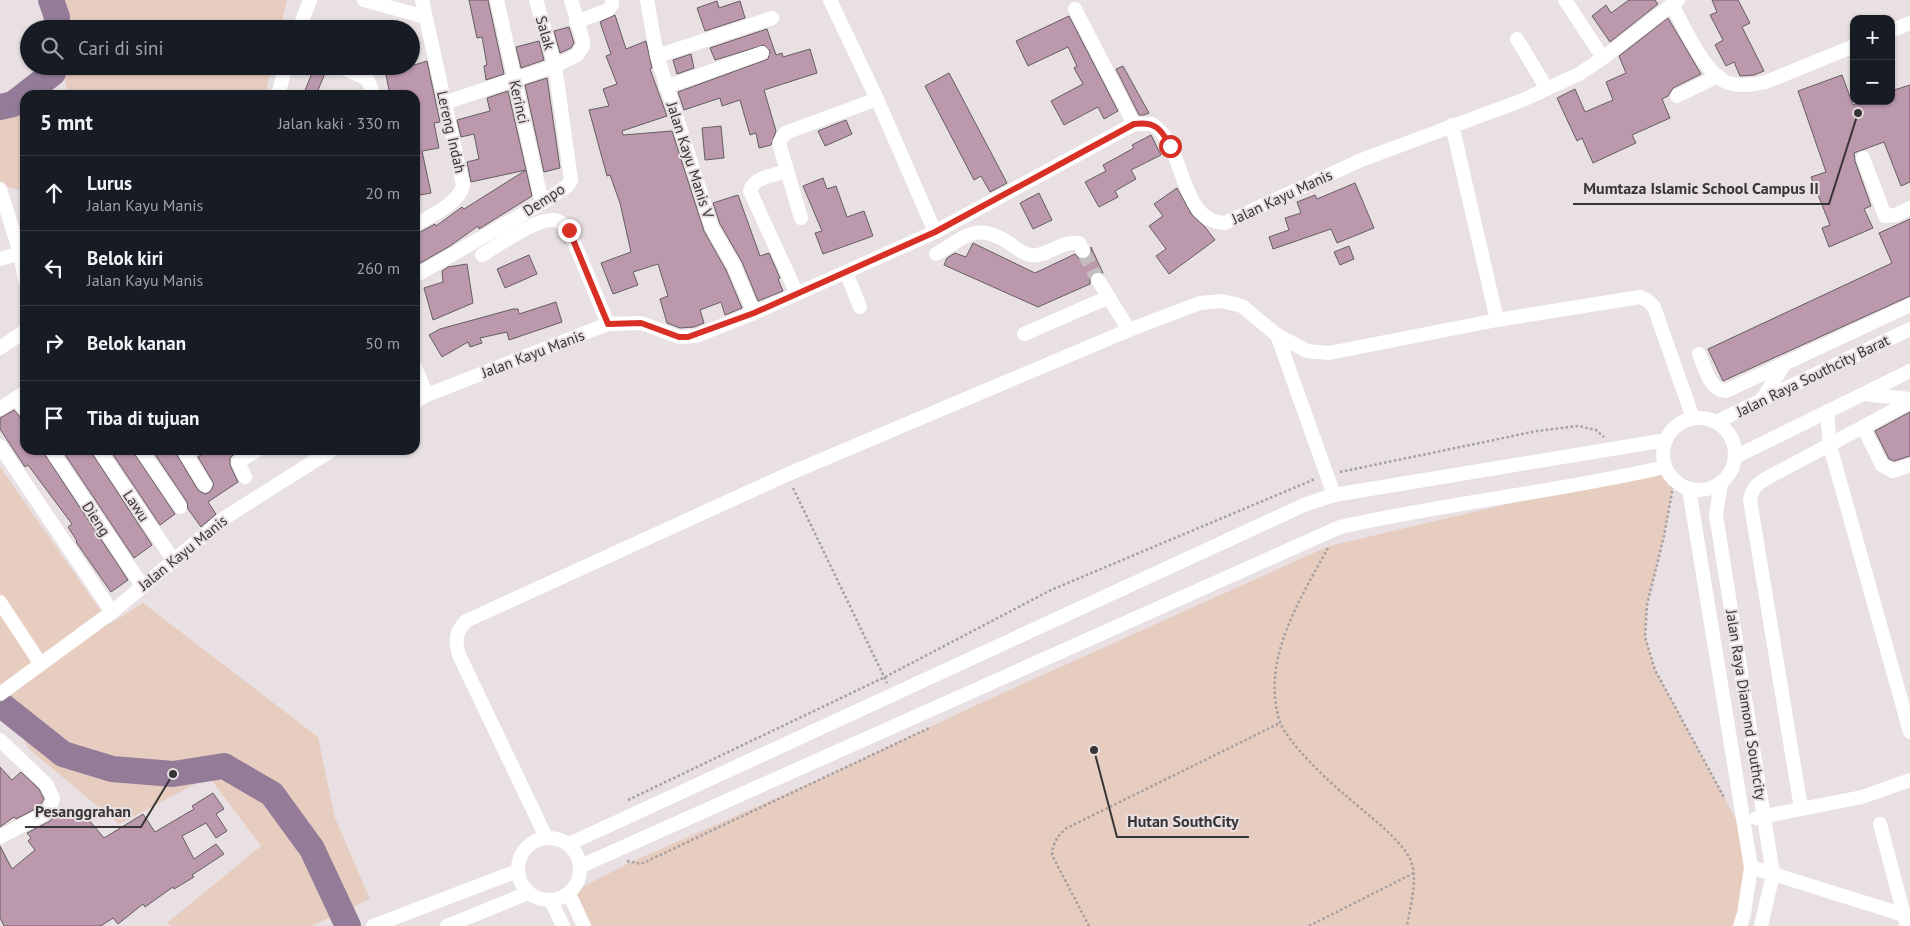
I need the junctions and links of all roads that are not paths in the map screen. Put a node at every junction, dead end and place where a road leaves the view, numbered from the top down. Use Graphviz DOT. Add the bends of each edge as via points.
graph roads {
  1 [pos="310,0"];
  2 [pos="364,0"];
  3 [pos="422,0"];
  4 [pos="498,0"];
  5 [pos="536,0"];
  6 [pos="571,0"];
  7 [pos="612,0"];
  8 [pos="647,0"];
  9 [pos="830,0"];
  10 [pos="1565,0"];
  11 [pos="1675,2"];
  12 [pos="1075,9"];
  13 [pos="425,16"];
  14 [pos="772,18"];
  15 [pos="302,20"];
  16 [pos="576,22"];
  17 [pos="1910,24"];
  18 [pos="1895,30"];
  19 [pos="1517,38"];
  20 [pos="1850,48"];
  21 [pos="762,53"];
  22 [pos="658,56"];
  23 [pos="1603,58"];
  24 [pos="555,66"];
  25 [pos="284,75"];
  26 [pos="359,75"];
  27 [pos="1718,76"];
  28 [pos="514,78"];
  29 [pos="666,87"];
  30 [pos="1547,89"];
  31 [pos="279,90"];
  32 [pos="372,90"];
  33 [pos="1677,96"];
  34 [pos="877,99"];
  35 [pos="444,103"];
  36 [pos="1134,124"];
  37 [pos="1452,125"];
  38 [pos="1863,158"];
  39 [pos="787,171"];
  40 [pos="0,189"];
  41 [pos="542,203"];
  42 [pos="1910,208"];
  43 [pos="801,218"];
  44 [pos="420,223"];
  45 [pos="935,232"];
  46 [pos="1083,251"];
  47 [pos="20,254"];
  48 [pos="936,254"];
  49 [pos="482,255"];
  50 [pos="0,259"];
  51 [pos="846,272"];
  52 [pos="420,273"];
  53 [pos="1098,280"];
  54 [pos="797,294"];
  55 [pos="1109,297"];
  56 [pos="1910,305"];
  57 [pos="860,307"];
  58 [pos="754,313"];
  59 [pos="1497,320"];
  60 [pos="608,324"];
  61 [pos="1910,329"];
  62 [pos="1129,330"];
  63 [pos="1024,334"];
  64 [pos="20,335"];
  65 [pos="1277,335"];
  66 [pos="0,348"];
  67 [pos="1699,354"];
  68 [pos="1785,363"];
  69 [pos="1910,371"];
  70 [pos="1862,394"];
  71 [pos="20,396"];
  72 [pos="421,398"];
  73 [pos="1910,401"];
  74 [pos="1761,402"];
  75 [pos="0,409"];
  76 [pos="1827,412"];
  77 [pos="1693,418"];
  78 [pos="1716,422"];
  79 [pos="1863,427"];
  80 [pos="1666,440"];
  81 [pos="0,446"];
  82 [pos="1830,446"];
  83 [pos="54,455"];
  84 [pos="102,455"];
  85 [pos="144,455"];
  86 [pos="190,455"];
  87 [pos="250,455"];
  88 [pos="324,455"];
  89 [pos="1735,457"];
  90 [pos="1910,464"];
  91 [pos="1665,467"];
  92 [pos="245,477"];
  93 [pos="1721,483"];
  94 [pos="205,485"];
  95 [pos="1689,489"];
  96 [pos="1334,495"];
  97 [pos="180,507"];
  98 [pos="174,561"];
  99 [pos="143,587"];
  100 [pos="0,602"];
  101 [pos="112,612"];
  102 [pos="40,663"];
  103 [pos="0,694"];
  104 [pos="1910,732"];
  105 [pos="0,740"];
  106 [pos="1910,780"];
  107 [pos="1801,808"];
  108 [pos="1764,816"];
  109 [pos="1744,820"];
  110 [pos="1880,824"];
  111 [pos="0,837"];
  112 [pos="546,837"];
  113 [pos="569,844"];
  114 [pos="581,866"];
  115 [pos="1751,867"];
  116 [pos="517,871"];
  117 [pos="1773,874"];
  118 [pos="528,893"];
  119 [pos="568,894"];
  120 [pos="551,901"];
  121 [pos="1905,920"];
  122 [pos="373,926"];
  123 [pos="446,926"];
  124 [pos="563,926"];
  125 [pos="584,926"];
  126 [pos="1740,926"];
  127 [pos="1761,926"];
  1 -- 15 [label="street"];
  2 -- 13 [label="street"];
  3 -- 13 [label="street, Lereng Indah"];
  4 -- 28 [label="street, Kerinci"];
  5 -- 24 [label="street, Salak"];
  6 -- 16 [label="street"];
  7 -- 16 [label="street" via="608,10"];
  8 -- 22 [label="street, Jalan Kayu Manis V"];
  9 -- 34 [label="street"];
  10 -- 23 [label="street"];
  11 -- 23 [label="street, Jalan Kayu Manis"];
  11 -- 27 [label="street, Jalan Kayu Manis" via="1702,58"];
  12 -- 36 [label="street"];
  13 -- 35 [label="street, Lereng Indah"];
  14 -- 22 [label="street"];
  16 -- 24 [label="street" via="583,41 581,51"];
  17 -- 18 [label="street"];
  19 -- 30 [label="street"];
  20 -- 27 [label="street" via="1754,84 1731,83"];
  21 -- 29 [label="street"];
  22 -- 29 [label="street, Jalan Kayu Manis V"];
  23 -- 30 [label="street, Jalan Kayu Manis"];
  24 -- 28 [label="street"];
  24 -- 41 [label="street, Dempo" via="572,174 567,186"];
  25 -- 31 [label="street"];
  26 -- 32 [label="street" via="368,79"];
  27 -- 33 [label="street"];
  28 -- 35 [label="street"];
  28 -- 41 [label="street, Kerinci"];
  29 -- 58 [label="street, Jalan Kayu Manis V" via="712,228 734,266"];
  30 -- 37 [label="street, Jalan Kayu Manis"];
  34 -- 39 [label="street" via="785,133 779,143"];
  34 -- 45 [label="street"];
  35 -- 44 [label="street, Lereng Indah" via="462,176 462,190"];
  36 -- 37 [label="street, Jalan Kayu Manis" via="1152,124 1163,133 1202,217 1214,223 1234,220 1361,160"];
  36 -- 45 [label="street, Jalan Kayu Manis"];
  37 -- 59 [label="street"];
  38 -- 42 [label="street" via="1885,216"];
  39 -- 43 [label="street"];
  39 -- 54 [label="street" via="755,182 750,191"];
  40 -- 47 [label="street"];
  41 -- 52 [label="street, Dempo"];
  45 -- 51 [label="street, Jalan Kayu Manis"];
  46 -- 48 [label="street" via="1078,243 1071,242 1029,255 986,231 974,232"];
  47 -- 50 [label="street"];
  49 -- 60 [label="street" via="540,222 552,219 562,222 569,230"];
  51 -- 54 [label="street, Jalan Kayu Manis"];
  51 -- 57 [label="street"];
  53 -- 55 [label="street"];
  54 -- 58 [label="street, Jalan Kayu Manis"];
  55 -- 62 [label="street"];
  55 -- 63 [label="street"];
  56 -- 68 [label="street"];
  58 -- 60 [label="street, Jalan Kayu Manis" via="688,337 679,337 641,323"];
  59 -- 65 [label="street" via="1329,353 1307,351"];
  59 -- 77 [label="street" via="1640,298 1647,300 1654,307"];
  60 -- 72 [label="street, Jalan Kayu Manis"];
  61 -- 74 [label="street, Jalan Raya Southcity Barat"];
  62 -- 65 [label="street" via="1200,303 1222,301 1242,306"];
  62 -- 112 [label="street" via="786,475 466,621 458,630 455,642 459,655"];
  64 -- 66 [label="street"];
  65 -- 96 [label="street"];
  67 -- 68 [label="street" via="1718,391 1726,391"];
  68 -- 74 [label="street"];
  69 -- 70 [label="street"];
  70 -- 73 [label="street"];
  70 -- 76 [label="street"];
  71 -- 75 [label="street"];
  73 -- 79 [label="street"];
  74 -- 78 [label="street, Jalan Raya Southcity Barat"];
  76 -- 82 [label="street"];
  76 -- 89 [label="street"];
  77 -- 78 [label="street"];
  77 -- 80 [label="street" via="1672,430"];
  78 -- 89 [label="street" via="1734,443"];
  79 -- 82 [label="street"];
  79 -- 90 [label="street" via="1887,470 1893,472"];
  80 -- 91 [label="street" via="1662,453"];
  80 -- 96 [label="street"];
  81 -- 101 [label="street"];
  82 -- 104 [label="street"];
  82 -- 107 [label="street" via="1758,483 1750,500"];
  83 -- 99 [label="street, Dieng"];
  84 -- 98 [label="street, Lawu"];
  85 -- 97 [label="street"];
  86 -- 94 [label="street"];
  87 -- 92 [label="street" via="238,462"];
  88 -- 98 [label="street, Jalan Kayu Manis" via="226,517"];
  89 -- 93 [label="street" via="1731,472"];
  91 -- 95 [label="street" via="1674,481"];
  91 -- 114 [label="street" via="1621,478 1388,516 1340,527"];
  93 -- 95 [label="street" via="1711,488"];
  93 -- 108 [label="street, Jalan Raya Diamond Southcity" via="1716,515"];
  95 -- 109 [label="street, Jalan Raya Diamond Southcity"];
  96 -- 113 [label="street" via="1304,505"];
  98 -- 99 [label="street, Jalan Kayu Manis"];
  99 -- 101 [label="street, Jalan Kayu Manis"];
  100 -- 102 [label="street"];
  101 -- 102 [label="street, Jalan Kayu Manis"];
  102 -- 103 [label="street"];
  105 -- 111 [label="street" via="46,784 53,798 50,809 44,814"];
  106 -- 107 [label="street" via="1862,797"];
  107 -- 108 [label="street"];
  108 -- 109 [label="street"];
  108 -- 117 [label="street, Jalan Raya Diamond Southcity"];
  109 -- 115 [label="street, Jalan Raya Diamond Southcity"];
  110 -- 121 [label="street"];
  112 -- 113 [label="street" via="558,838"];
  112 -- 116 [label="street" via="525,848"];
  113 -- 114 [label="street"];
  114 -- 119 [label="street" via="576,886"];
  115 -- 117 [label="street"];
  115 -- 126 [label="street, Jalan Raya Diamond Southcity"];
  116 -- 118 [label="street"];
  116 -- 122 [label="street"];
  117 -- 121 [label="street"];
  117 -- 127 [label="street, Jalan Raya Diamond Southcity"];
  118 -- 120 [label="street"];
  118 -- 123 [label="street"];
  119 -- 120 [label="street"];
  119 -- 125 [label="street"];
  120 -- 124 [label="street"];
}
